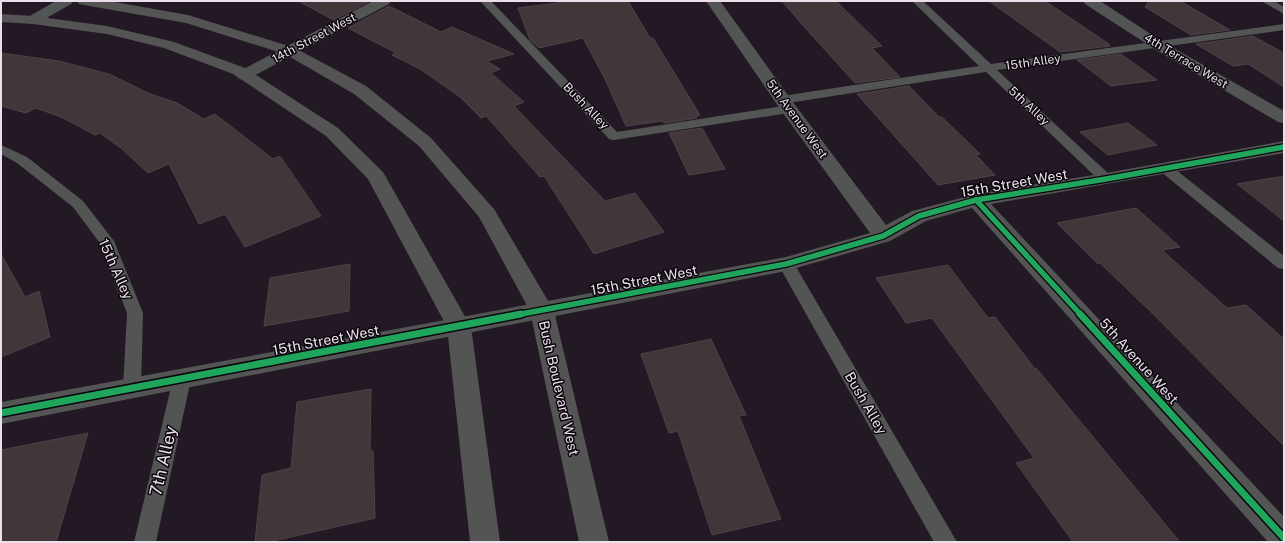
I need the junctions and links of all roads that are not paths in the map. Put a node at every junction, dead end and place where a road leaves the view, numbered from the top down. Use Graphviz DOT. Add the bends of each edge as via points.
graph roads {
  1 [pos="66,1"];
  2 [pos="84,1"];
  3 [pos="384,1"];
  4 [pos="485,1"];
  5 [pos="713,1"];
  6 [pos="917,1"];
  7 [pos="1090,1"];
  8 [pos="1266,1"];
  9 [pos="1284,11"];
  10 [pos="1,18"];
  11 [pos="33,20"];
  12 [pos="1284,27"];
  13 [pos="1158,45"];
  14 [pos="290,51"];
  15 [pos="989,68"];
  16 [pos="244,74"];
  17 [pos="786,104"];
  18 [pos="1284,118"];
  19 [pos="1284,147"];
  20 [pos="1,149"];
  21 [pos="1165,168"];
  22 [pos="1106,179"];
  23 [pos="976,200"];
  24 [pos="883,236"];
  25 [pos="786,264"];
  26 [pos="1284,264"];
  27 [pos="542,311"];
  28 [pos="459,327"];
  29 [pos="182,379"];
  30 [pos="132,388"];
  31 [pos="1,413"];
  32 [pos="1284,538"];
  33 [pos="145,542"];
  34 [pos="485,542"];
  35 [pos="594,542"];
  36 [pos="946,542"];
  1 -- 11 [label="street"];
  2 -- 14 [label="main road, Bush Boulevard West" via="188,19"];
  3 -- 14 [label="street, 14th Street West"];
  4 -- 17 [label="lane, Bush Alley" via="614,136"];
  5 -- 17 [label="street, 5th Avenue West"];
  6 -- 15 [label="lane, 5th Alley"];
  7 -- 13 [label="street, 4th Terrace West"];
  8 -- 9 [label="lane"];
  10 -- 11 [label="main road"];
  11 -- 16 [label="main road" via="107,30 169,45"];
  12 -- 13 [label="lane, 15th Alley"];
  13 -- 15 [label="lane, 15th Alley"];
  13 -- 18 [label="street, 4th Terrace West"];
  14 -- 16 [label="street, 14th Street West"];
  14 -- 27 [label="main road, Bush Boulevard West" via="360,90 425,142 487,214"];
  15 -- 17 [label="lane, 15th Alley"];
  15 -- 22 [label="lane, 5th Alley"];
  16 -- 28 [label="main road" via="332,132 376,176"];
  17 -- 24 [label="street, 5th Avenue West"];
  19 -- 21 [label="street, 15th Street West"];
  20 -- 30 [label="lane, 15th Alley" via="22,160 78,204 106,241 135,313"];
  21 -- 22 [label="street, 15th Street West"];
  21 -- 26 [label="lane"];
  22 -- 23 [label="street, 15th Street West"];
  23 -- 24 [label="street, 15th Street West" via="919,216"];
  23 -- 32 [label="street, 5th Avenue West"];
  24 -- 25 [label="street, 15th Street West"];
  25 -- 27 [label="street, 15th Street West"];
  25 -- 36 [label="lane, Bush Alley"];
  27 -- 28 [label="street, 15th Street West"];
  27 -- 35 [label="main road, Bush Boulevard West"];
  28 -- 29 [label="street, 15th Street West"];
  28 -- 34 [label="main road"];
  29 -- 30 [label="street, 15th Street West"];
  29 -- 33 [label="lane, 7th Alley"];
  30 -- 31 [label="street, 15th Street West"];
}
